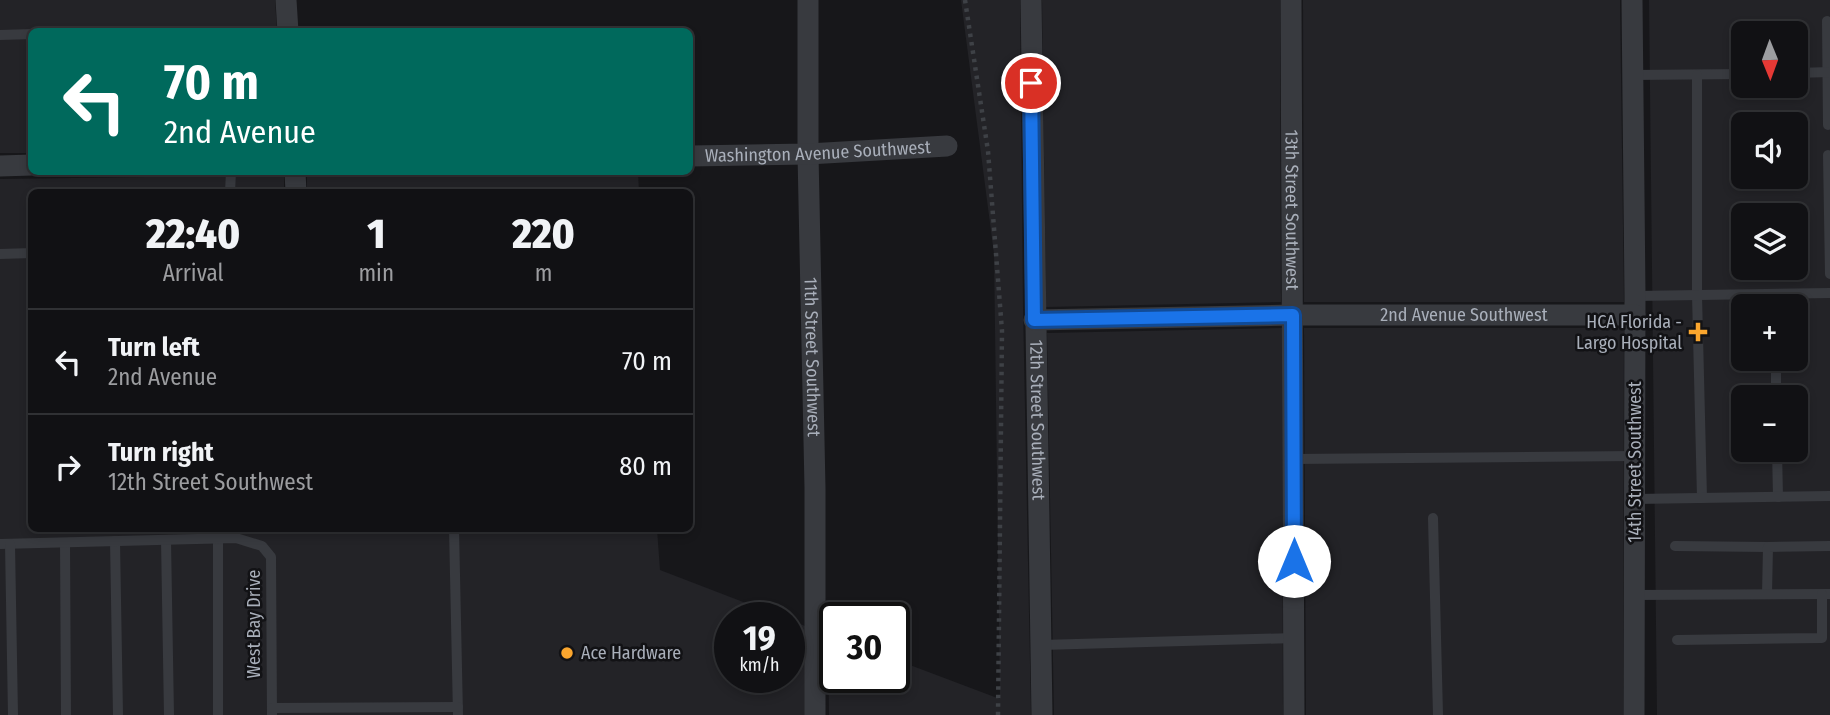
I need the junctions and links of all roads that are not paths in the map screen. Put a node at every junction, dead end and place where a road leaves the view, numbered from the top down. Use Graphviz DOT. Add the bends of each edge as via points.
graph roads {
  1 [pos="286,0"];
  2 [pos="808,0"];
  3 [pos="1031,0"];
  4 [pos="1292,0"];
  5 [pos="1632,0"];
  6 [pos="1827,21"];
  7 [pos="288,28"];
  8 [pos="28,34"];
  9 [pos="0,35"];
  10 [pos="1829,72"];
  11 [pos="1808,73"];
  12 [pos="1731,74"];
  13 [pos="1632,75"];
  14 [pos="1697,75"];
  15 [pos="1828,125"];
  16 [pos="947,146"];
  17 [pos="808,154"];
  18 [pos="1828,155"];
  19 [pos="693,156"];
  20 [pos="28,165"];
  21 [pos="0,166"];
  22 [pos="28,253"];
  23 [pos="0,254"];
  24 [pos="1830,274"];
  25 [pos="1830,293"];
  26 [pos="1774,294"];
  27 [pos="1697,295"];
  28 [pos="1731,295"];
  29 [pos="1635,306"];
  30 [pos="1293,315"];
  31 [pos="1034,320"];
  32 [pos="1635,456"];
  33 [pos="1293,459"];
  34 [pos="1777,462"];
  35 [pos="1830,496"];
  36 [pos="1778,497"];
  37 [pos="1702,498"];
  38 [pos="1634,499"];
  39 [pos="1433,518"];
  40 [pos="454,532"];
  41 [pos="218,539"];
  42 [pos="166,540"];
  43 [pos="115,541"];
  44 [pos="65,542"];
  45 [pos="5,544"];
  46 [pos="1675,546"];
  47 [pos="1830,546"];
  48 [pos="1768,547"];
  49 [pos="1767,594"];
  50 [pos="1826,594"];
  51 [pos="1634,595"];
  52 [pos="1294,638"];
  53 [pos="1677,640"];
  54 [pos="1041,645"];
  55 [pos="458,711"];
  56 [pos="272,712"];
  57 [pos="12,715"];
  58 [pos="66,715"];
  59 [pos="118,715"];
  60 [pos="169,715"];
  61 [pos="218,715"];
  62 [pos="815,715"];
  63 [pos="1042,715"];
  64 [pos="1294,715"];
  65 [pos="1438,715"];
  66 [pos="1634,715"];
  1 -- 7 [label="street"];
  2 -- 17 [label="street, 11th Street Southwest"];
  3 -- 31 [label="street, 12th Street Southwest"];
  4 -- 30 [label="street, 13th Street Southwest"];
  5 -- 13 [label="street, 14th Street Southwest"];
  6 -- 10 [label="lane"];
  8 -- 9 [label="lane"];
  10 -- 11 [label="lane"];
  10 -- 15 [label="lane"];
  12 -- 14 [label="lane"];
  13 -- 14 [label="lane"];
  13 -- 29 [label="street, 14th Street Southwest"];
  14 -- 27 [label="lane"];
  16 -- 17 [label="street, Washington Avenue Southwest"];
  17 -- 19 [label="street, Washington Avenue Southwest"];
  17 -- 62 [label="street, 11th Street Southwest"];
  18 -- 24 [label="lane"];
  20 -- 21 [label="street"];
  22 -- 23 [label="lane"];
  25 -- 26 [label="lane"];
  27 -- 28 [label="lane"];
  27 -- 29 [label="lane"];
  27 -- 37 [label="lane"];
  29 -- 30 [label="street, 2nd Avenue Southwest"];
  29 -- 32 [label="street, 14th Street Southwest"];
  30 -- 31 [label="street, 2nd Avenue Southwest"];
  30 -- 33 [label="street, 13th Street Southwest"];
  31 -- 54 [label="street, 12th Street Southwest"];
  32 -- 33 [label="lane"];
  32 -- 38 [label="street, 14th Street Southwest"];
  33 -- 52 [label="street, 13th Street Southwest"];
  34 -- 36 [label="lane"];
  35 -- 36 [label="lane"];
  36 -- 37 [label="lane"];
  37 -- 38 [label="lane"];
  38 -- 51 [label="street, 14th Street Southwest"];
  39 -- 65 [label="lane"];
  40 -- 55 [label="lane"];
  41 -- 42 [label="lane, West Bay Drive"];
  41 -- 56 [label="lane, West Bay Drive" via="236,538 262,547 271,557"];
  41 -- 61 [label="lane"];
  42 -- 43 [label="lane, West Bay Drive"];
  42 -- 60 [label="lane"];
  43 -- 44 [label="lane, West Bay Drive"];
  43 -- 59 [label="lane"];
  44 -- 45 [label="lane, West Bay Drive"];
  44 -- 58 [label="lane"];
  45 -- 57 [label="lane"];
  46 -- 48 [label="lane"];
  47 -- 48 [label="lane"];
  48 -- 49 [label="lane"];
  49 -- 50 [label="lane"];
  49 -- 51 [label="lane"];
  50 -- 53 [label="lane" via="1822,638"];
  51 -- 66 [label="street, 14th Street Southwest"];
  52 -- 54 [label="lane"];
  52 -- 64 [label="street, 13th Street Southwest"];
  54 -- 63 [label="street, 12th Street Southwest"];
  55 -- 56 [label="lane"];
}
